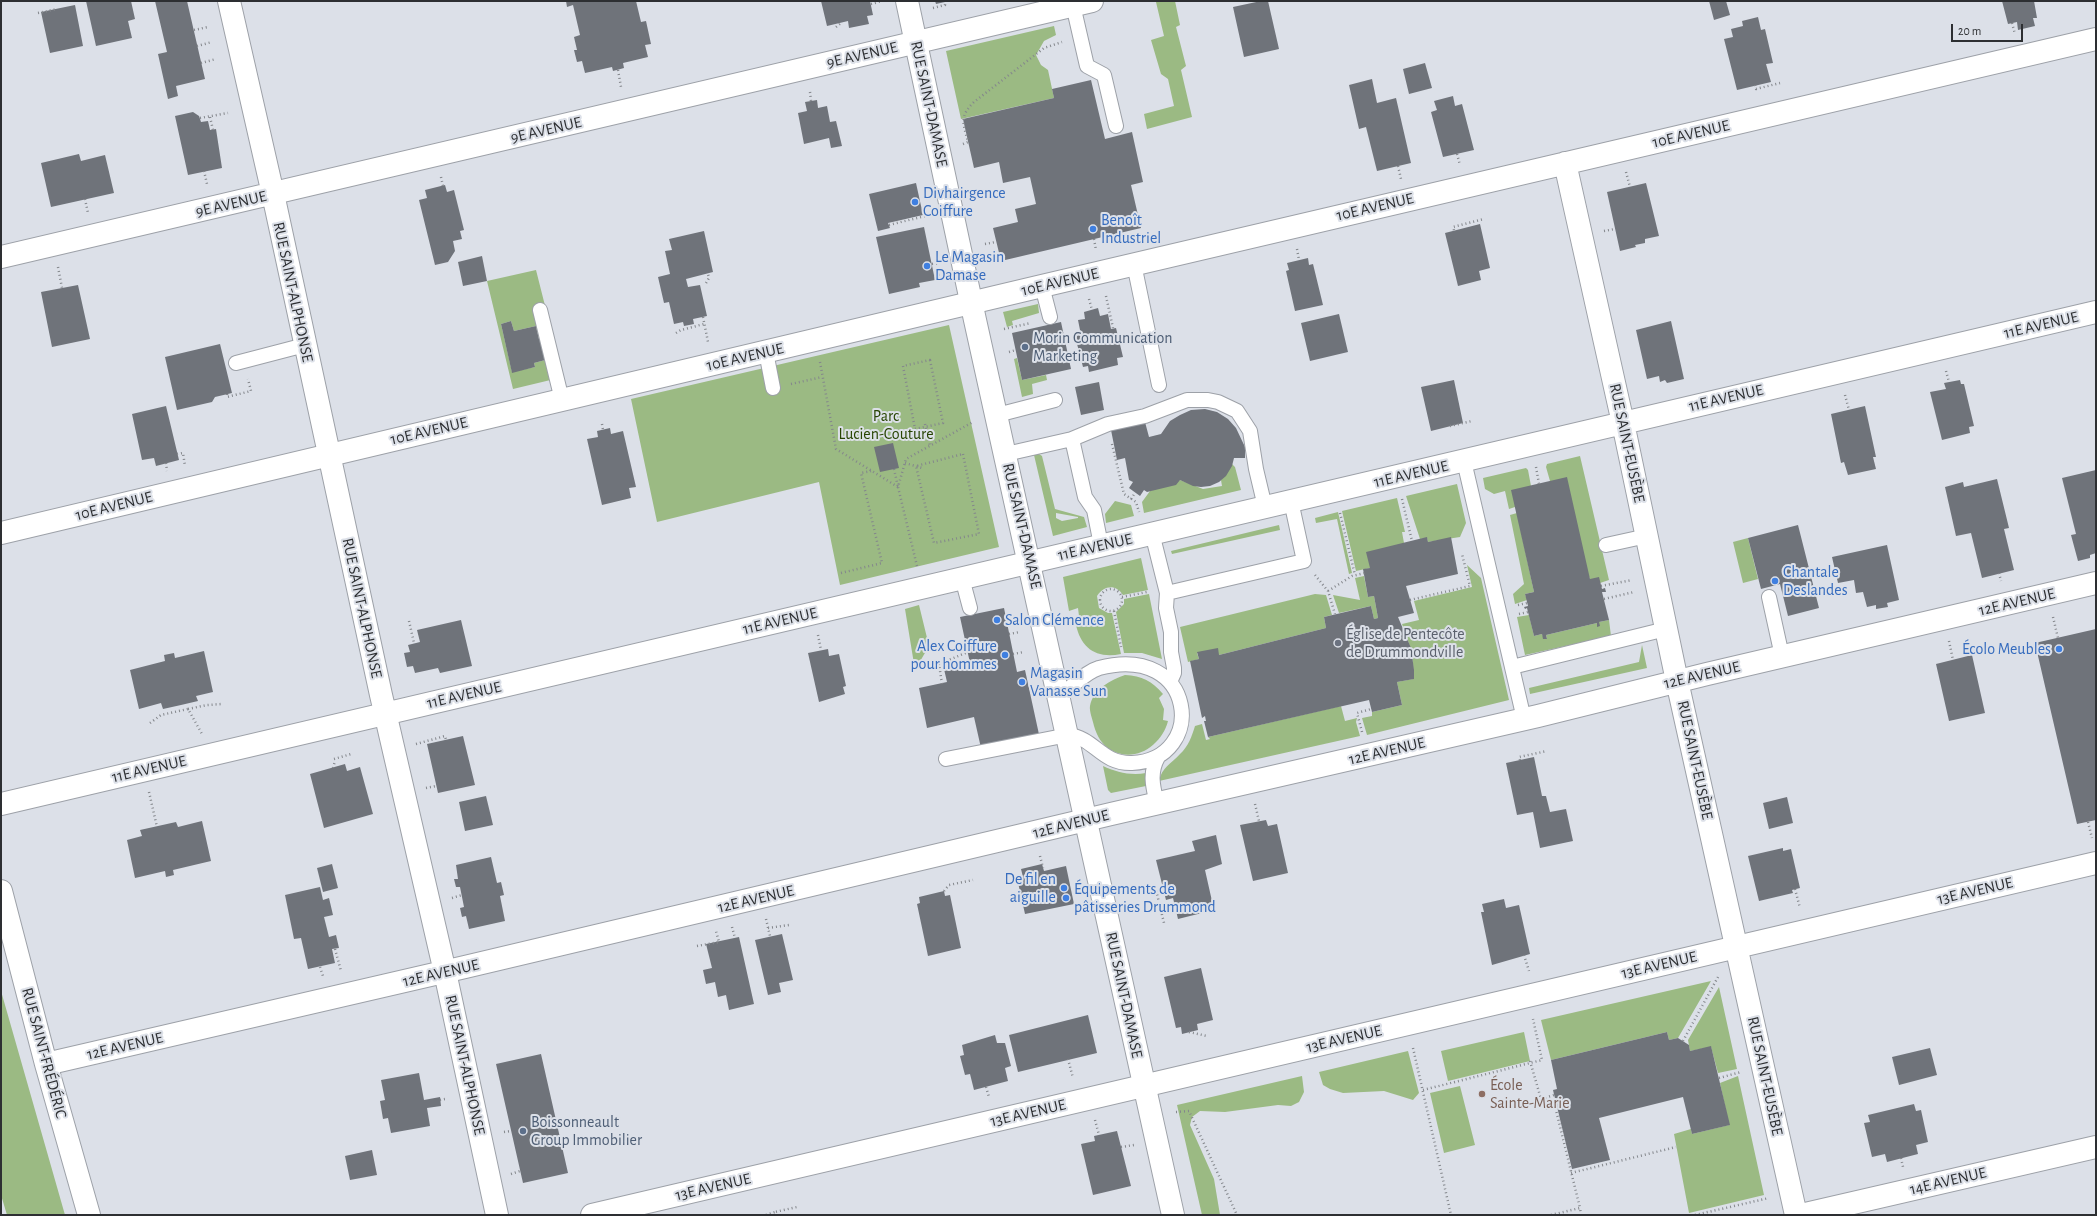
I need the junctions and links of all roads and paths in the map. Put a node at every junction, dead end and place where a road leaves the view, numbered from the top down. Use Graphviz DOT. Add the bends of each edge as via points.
graph roads {
  1 [pos="229,1"];
  2 [pos="907,1"];
  3 [pos="882,2"];
  4 [pos="945,2"];
  5 [pos="1082,3"];
  6 [pos="871,4"];
  7 [pos="933,8"];
  8 [pos="56,9"];
  9 [pos="38,13"];
  10 [pos="841,23"];
  11 [pos="2012,23"];
  12 [pos="208,27"];
  13 [pos="836,27"];
  14 [pos="194,30"];
  15 [pos="1080,37"];
  16 [pos="2017,39"];
  17 [pos="2096,39"];
  18 [pos="212,42"];
  19 [pos="916,42"];
  20 [pos="197,46"];
  21 [pos="216,59"];
  22 [pos="201,63"];
  23 [pos="618,70"];
  24 [pos="1780,83"];
  25 [pos="1755,85"];
  26 [pos="622,94"];
  27 [pos="228,113"];
  28 [pos="210,117"];
  29 [pos="200,118"];
  30 [pos="1116,126"];
  31 [pos="213,130"];
  32 [pos="963,144"];
  33 [pos="1457,154"];
  34 [pos="1565,163"];
  35 [pos="1398,166"];
  36 [pos="1461,169"];
  37 [pos="204,171"];
  38 [pos="1402,183"];
  39 [pos="209,191"];
  40 [pos="273,194"];
  41 [pos="85,199"];
  42 [pos="929,215"];
  43 [pos="90,218"];
  44 [pos="1484,219"];
  45 [pos="889,225"];
  46 [pos="1615,229"];
  47 [pos="1454,230"];
  48 [pos="1604,231"];
  49 [pos="1094,239"];
  50 [pos="996,242"];
  51 [pos="985,244"];
  52 [pos="1097,255"];
  53 [pos="1,257"];
  54 [pos="939,263"];
  55 [pos="932,264"];
  56 [pos="1134,264"];
  57 [pos="708,274"];
  58 [pos="941,274"];
  59 [pos="934,276"];
  60 [pos="706,283"];
  61 [pos="1042,286"];
  62 [pos="972,303"];
  63 [pos="540,310"];
  64 [pos="2096,312"];
  65 [pos="703,317"];
  66 [pos="1044,319"];
  67 [pos="704,324"];
  68 [pos="1004,329"];
  69 [pos="676,333"];
  70 [pos="305,345"];
  71 [pos="709,346"];
  72 [pos="1016,350"];
  73 [pos="766,352"];
  74 [pos="1009,352"];
  75 [pos="818,355"];
  76 [pos="240,362"];
  77 [pos="822,377"];
  78 [pos="1159,385"];
  79 [pos="773,388"];
  80 [pos="227,394"];
  81 [pos="562,400"];
  82 [pos="1055,400"];
  83 [pos="997,415"];
  84 [pos="1472,421"];
  85 [pos="974,422"];
  86 [pos="1623,422"];
  87 [pos="602,424"];
  88 [pos="925,426"];
  89 [pos="1450,426"];
  90 [pos="603,430"];
  91 [pos="1072,439"];
  92 [pos="1111,442"];
  93 [pos="930,446"];
  94 [pos="177,454"];
  95 [pos="328,454"];
  96 [pos="1006,454"];
  97 [pos="1464,461"];
  98 [pos="905,463"];
  99 [pos="1535,463"];
  100 [pos="916,466"];
  101 [pos="186,468"];
  102 [pos="922,468"];
  103 [pos="894,469"];
  104 [pos="871,471"];
  105 [pos="1540,484"];
  106 [pos="898,488"];
  107 [pos="1135,493"];
  108 [pos="1401,494"];
  109 [pos="1131,498"];
  110 [pos="1290,502"];
  111 [pos="1265,508"];
  112 [pos="1339,509"];
  113 [pos="1146,525"];
  114 [pos="1,533"];
  115 [pos="1647,536"];
  116 [pos="1412,541"];
  117 [pos="1606,545"];
  118 [pos="1101,546"];
  119 [pos="1462,554"];
  120 [pos="1030,562"];
  121 [pos="917,569"];
  122 [pos="841,573"];
  123 [pos="1364,573"];
  124 [pos="1355,575"];
  125 [pos="962,578"];
  126 [pos="1632,580"];
  127 [pos="2096,583"];
  128 [pos="1601,586"];
  129 [pos="1150,592"];
  130 [pos="1634,592"];
  131 [pos="1166,593"];
  132 [pos="1122,597"];
  133 [pos="1769,597"];
  134 [pos="1604,599"];
  135 [pos="1410,600"];
  136 [pos="1527,603"];
  137 [pos="1515,606"];
  138 [pos="970,608"];
  139 [pos="2051,610"];
  140 [pos="1114,611"];
  141 [pos="1528,612"];
  142 [pos="1335,614"];
  143 [pos="1516,615"];
  144 [pos="1017,616"];
  145 [pos="1006,619"];
  146 [pos="409,621"];
  147 [pos="1666,629"];
  148 [pos="1021,632"];
  149 [pos="1009,634"];
  150 [pos="2058,638"];
  151 [pos="414,644"];
  152 [pos="1025,651"];
  153 [pos="968,652"];
  154 [pos="1013,654"];
  155 [pos="1122,654"];
  156 [pos="1782,656"];
  157 [pos="1512,667"];
  158 [pos="1677,681"];
  159 [pos="1170,682"];
  160 [pos="942,684"];
  161 [pos="1059,695"];
  162 [pos="222,704"];
  163 [pos="182,705"];
  164 [pos="188,709"];
  165 [pos="1371,709"];
  166 [pos="183,710"];
  167 [pos="385,714"];
  168 [pos="1524,719"];
  169 [pos="150,723"];
  170 [pos="1068,735"];
  171 [pos="204,737"];
  172 [pos="1364,737"];
  173 [pos="446,740"];
  174 [pos="416,744"];
  175 [pos="1547,751"];
  176 [pos="352,754"];
  177 [pos="1158,757"];
  178 [pos="946,759"];
  179 [pos="1520,760"];
  180 [pos="333,768"];
  181 [pos="436,786"];
  182 [pos="426,788"];
  183 [pos="1254,801"];
  184 [pos="1,804"];
  185 [pos="1157,804"];
  186 [pos="1086,820"];
  187 [pos="1259,821"];
  188 [pos="2088,822"];
  189 [pos="2092,838"];
  190 [pos="1040,856"];
  191 [pos="2096,863"];
  192 [pos="1043,868"];
  193 [pos="972,880"];
  194 [pos="1163,888"];
  195 [pos="1795,890"];
  196 [pos="1,891"];
  197 [pos="944,891"];
  198 [pos="462,895"];
  199 [pos="450,898"];
  200 [pos="1800,908"];
  201 [pos="1164,923"];
  202 [pos="789,925"];
  203 [pos="768,928"];
  204 [pos="719,942"];
  205 [pos="697,946"];
  206 [pos="1736,946"];
  207 [pos="335,949"];
  208 [pos="1524,955"];
  209 [pos="320,967"];
  210 [pos="1529,971"];
  211 [pos="445,972"];
  212 [pos="342,976"];
  213 [pos="1718,977"];
  214 [pos="324,980"];
  215 [pos="1533,1019"];
  216 [pos="1189,1032"];
  217 [pos="1207,1036"];
  218 [pos="1683,1041"];
  219 [pos="1413,1048"];
  220 [pos="1068,1059"];
  221 [pos="1531,1062"];
  222 [pos="46,1064"];
  223 [pos="1741,1072"];
  224 [pos="1073,1078"];
  225 [pos="1719,1078"];
  226 [pos="1144,1086"];
  227 [pos="986,1087"];
  228 [pos="1429,1088"];
  229 [pos="1423,1090"];
  230 [pos="1430,1093"];
  231 [pos="1554,1095"];
  232 [pos="989,1097"];
  233 [pos="445,1099"];
  234 [pos="1541,1099"];
  235 [pos="440,1100"];
  236 [pos="1176,1112"];
  237 [pos="511,1132"];
  238 [pos="502,1133"];
  239 [pos="1134,1145"];
  240 [pos="1121,1147"];
  241 [pos="1676,1147"];
  242 [pos="2096,1147"];
  243 [pos="1901,1158"];
  244 [pos="1903,1166"];
  245 [pos="520,1171"];
  246 [pos="1571,1173"];
  247 [pos="511,1174"];
  248 [pos="1768,1198"];
  249 [pos="797,1207"];
  250 [pos="1580,1208"];
  251 [pos="775,1214"];
  252 [pos="89,1215"];
  253 [pos="498,1215"];
  254 [pos="592,1215"];
  255 [pos="766,1215"];
  256 [pos="1173,1215"];
  257 [pos="1237,1215"];
  258 [pos="1451,1215"];
  259 [pos="1551,1215"];
  260 [pos="1581,1215"];
  261 [pos="1695,1215"];
  262 [pos="1796,1215"];
  263 [pos="1801,1215"];
  1 -- 40 [label="street, RUE SAINT-ALPHONSE"];
  2 -- 19 [label="street, RUE SAINT-DAMASE"];
  3 -- 6 [label="path"];
  4 -- 7 [label="path" via="946,4"];
  5 -- 15 [label="lane"];
  5 -- 19 [label="street, 9E AVENUE"];
  8 -- 9 [label="path"];
  10 -- 13 [label="path"];
  11 -- 16 [label="path"];
  12 -- 14 [label="path"];
  15 -- 30 [label="lane" via="1087,66 1104,75"];
  15 -- 32 [label="path" via="1044,48 974,102 964,112 968,142"];
  17 -- 34 [label="street, 10E AVENUE"];
  18 -- 20 [label="path"];
  19 -- 40 [label="street, 9E AVENUE"];
  19 -- 62 [label="street, RUE SAINT-DAMASE"];
  21 -- 22 [label="path"];
  23 -- 26 [label="path"];
  24 -- 25 [label="path" via="1756,89"];
  27 -- 28 [label="path"];
  28 -- 29 [label="path"];
  28 -- 31 [label="path"];
  33 -- 36 [label="path"];
  34 -- 56 [label="street, 10E AVENUE"];
  34 -- 86 [label="street, RUE SAINT-EUSÈBE"];
  35 -- 38 [label="path"];
  37 -- 39 [label="path"];
  40 -- 53 [label="street, 9E AVENUE"];
  40 -- 70 [label="street, RUE SAINT-ALPHONSE"];
  41 -- 43 [label="path"];
  42 -- 45 [label="path"];
  44 -- 47 [label="path" via="1453,227"];
  46 -- 48 [label="path"];
  49 -- 52 [label="path"];
  50 -- 51 [label="path"];
  54 -- 55 [label="path"];
  56 -- 61 [label="street, 10E AVENUE"];
  56 -- 78 [label="lane"];
  57 -- 60 [label="path"];
  58 -- 59 [label="path"];
  61 -- 62 [label="street, 10E AVENUE"];
  61 -- 66 [label="lane"];
  62 -- 73 [label="street, 10E AVENUE"];
  62 -- 83 [label="street, RUE SAINT-DAMASE"];
  63 -- 81 [label="lane"];
  64 -- 86 [label="street, 11E AVENUE"];
  65 -- 67 [label="path"];
  66 -- 68 [label="path"];
  67 -- 69 [label="path" via="690,326"];
  67 -- 71 [label="path"];
  70 -- 76 [label="lane"];
  70 -- 95 [label="street, RUE SAINT-ALPHONSE"];
  72 -- 74 [label="path"];
  73 -- 79 [label="lane"];
  73 -- 81 [label="street, 10E AVENUE"];
  75 -- 77 [label="path"];
  76 -- 80 [label="path" via="251,392 227,397"];
  77 -- 79 [label="path"];
  77 -- 104 [label="path" via="836,449"];
  81 -- 95 [label="street, 10E AVENUE"];
  82 -- 83 [label="lane"];
  83 -- 96 [label="street, RUE SAINT-DAMASE"];
  84 -- 89 [label="path"];
  85 -- 93 [label="path"];
  86 -- 97 [label="street, 11E AVENUE"];
  86 -- 115 [label="street, RUE SAINT-EUSÈBE"];
  87 -- 90 [label="path"];
  88 -- 88 [label="path" via="915,429 903,366 930,360 943,423"];
  88 -- 93 [label="path"];
  91 -- 96 [label="lane"];
  91 -- 111 [label="lane" via="1108,424 1145,416 1187,400 1218,402 1237,411 1250,431"];
  91 -- 118 [label="lane" via="1085,497 1094,510"];
  92 -- 109 [label="path" via="1124,494"];
  93 -- 98 [label="path" via="906,459"];
  94 -- 101 [label="path" via="183,452"];
  95 -- 114 [label="street, 10E AVENUE"];
  95 -- 167 [label="street, RUE SAINT-ALPHONSE"];
  96 -- 120 [label="street, RUE SAINT-DAMASE"];
  97 -- 110 [label="street, 11E AVENUE"];
  97 -- 157 [label="lane"];
  98 -- 100 [label="path"];
  98 -- 106 [label="path"];
  99 -- 105 [label="path"];
  100 -- 100 [label="path" via="934,543 979,534 963,454"];
  100 -- 102 [label="path"];
  103 -- 106 [label="path"];
  104 -- 106 [label="path"];
  104 -- 122 [label="path" via="861,474 882,563"];
  106 -- 121 [label="path"];
  107 -- 109 [label="path"];
  108 -- 116 [label="path"];
  109 -- 113 [label="path" via="1136,502"];
  110 -- 111 [label="street, 11E AVENUE"];
  110 -- 131 [label="lane" via="1304,561"];
  111 -- 113 [label="street, 11E AVENUE"];
  112 -- 124 [label="path"];
  113 -- 118 [label="street, 11E AVENUE"];
  113 -- 131 [label="lane"];
  115 -- 117 [label="lane"];
  115 -- 147 [label="street, RUE SAINT-EUSÈBE"];
  118 -- 120 [label="street, 11E AVENUE"];
  119 -- 135 [label="path" via="1470,586"];
  120 -- 125 [label="street, 11E AVENUE"];
  120 -- 161 [label="street, RUE SAINT-DAMASE"];
  123 -- 124 [label="path"];
  124 -- 142 [label="path" via="1328,592"];
  125 -- 138 [label="lane"];
  125 -- 167 [label="street, 11E AVENUE"];
  126 -- 128 [label="path"];
  127 -- 156 [label="street, 12E AVENUE"];
  129 -- 132 [label="path"];
  130 -- 134 [label="path"];
  131 -- 159 [label="lane" via="1174,668"];
  132 -- 140 [label="path" via="1121,604"];
  132 -- 140 [label="path" via="1114,589 1107,589 1101,594 1103,608"];
  133 -- 156 [label="lane"];
  136 -- 137 [label="path"];
  139 -- 150 [label="path"];
  140 -- 155 [label="path"];
  141 -- 143 [label="path"];
  144 -- 145 [label="path"];
  146 -- 151 [label="path"];
  147 -- 157 [label="lane"];
  147 -- 158 [label="street, RUE SAINT-EUSÈBE"];
  148 -- 149 [label="path"];
  152 -- 154 [label="path"];
  153 -- 160 [label="path" via="938,664"];
  156 -- 158 [label="street, 12E AVENUE"];
  157 -- 168 [label="lane"];
  158 -- 168 [label="street, 12E AVENUE"];
  158 -- 206 [label="street, RUE SAINT-EUSÈBE"];
  159 -- 161 [label="lane" via="1147,666 1115,665 1087,673 1076,685"];
  159 -- 177 [label="lane" via="1180,703 1182,725 1176,738"];
  161 -- 170 [label="street, RUE SAINT-DAMASE"];
  162 -- 164 [label="path"];
  163 -- 166 [label="path"];
  164 -- 166 [label="path"];
  164 -- 171 [label="path"];
  165 -- 172 [label="path" via="1357,713"];
  166 -- 169 [label="path" via="161,715"];
  167 -- 184 [label="street, 11E AVENUE"];
  167 -- 211 [label="street, RUE SAINT-ALPHONSE"];
  168 -- 185 [label="street, 12E AVENUE"];
  170 -- 177 [label="lane" via="1078,736 1087,741 1097,752 1116,762 1146,762"];
  170 -- 178 [label="lane"];
  170 -- 186 [label="street, RUE SAINT-DAMASE"];
  173 -- 174 [label="path" via="445,736"];
  175 -- 179 [label="path" via="1519,758"];
  176 -- 180 [label="path" via="334,760"];
  177 -- 185 [label="lane" via="1152,776"];
  181 -- 182 [label="path"];
  183 -- 187 [label="path"];
  185 -- 186 [label="street, 12E AVENUE"];
  186 -- 211 [label="street, 12E AVENUE"];
  186 -- 226 [label="street, RUE SAINT-DAMASE"];
  188 -- 189 [label="path"];
  190 -- 192 [label="path"];
  191 -- 206 [label="street, 13E AVENUE"];
  193 -- 197 [label="path" via="949,885"];
  194 -- 201 [label="path" via="1156,890"];
  195 -- 200 [label="path"];
  196 -- 222 [label="street, RUE SAINT-FRÉDÉRIC"];
  198 -- 199 [label="path"];
  202 -- 203 [label="path"];
  204 -- 205 [label="path"];
  206 -- 226 [label="street, 13E AVENUE"];
  206 -- 262 [label="street, RUE SAINT-EUSÈBE"];
  207 -- 212 [label="path"];
  208 -- 210 [label="path"];
  209 -- 214 [label="path"];
  211 -- 222 [label="street, 12E AVENUE"];
  211 -- 253 [label="street, RUE SAINT-ALPHONSE"];
  213 -- 218 [label="path"];
  215 -- 221 [label="path" via="1542,1060"];
  216 -- 217 [label="path"];
  219 -- 229 [label="path"];
  220 -- 224 [label="path"];
  221 -- 228 [label="path"];
  221 -- 234 [label="path"];
  222 -- 252 [label="street, RUE SAINT-FRÉDÉRIC"];
  223 -- 225 [label="path"];
  226 -- 254 [label="street, 13E AVENUE"];
  226 -- 256 [label="street, RUE SAINT-DAMASE"];
  227 -- 232 [label="path"];
  228 -- 229 [label="path"];
  228 -- 230 [label="path"];
  229 -- 258 [label="path"];
  231 -- 234 [label="path"];
  233 -- 235 [label="path"];
  234 -- 246 [label="path" via="1544,1109 1555,1106"];
  236 -- 257 [label="path" via="1189,1111"];
  237 -- 238 [label="path"];
  239 -- 240 [label="path"];
  241 -- 246 [label="path"];
  242 -- 263 [label="street, 14E AVENUE"];
  243 -- 244 [label="path"];
  245 -- 247 [label="path"];
  246 -- 250 [label="path"];
  248 -- 261 [label="path"];
  249 -- 251 [label="path"];
  250 -- 259 [label="path"];
  250 -- 260 [label="path"];
  251 -- 255 [label="path"];
}
